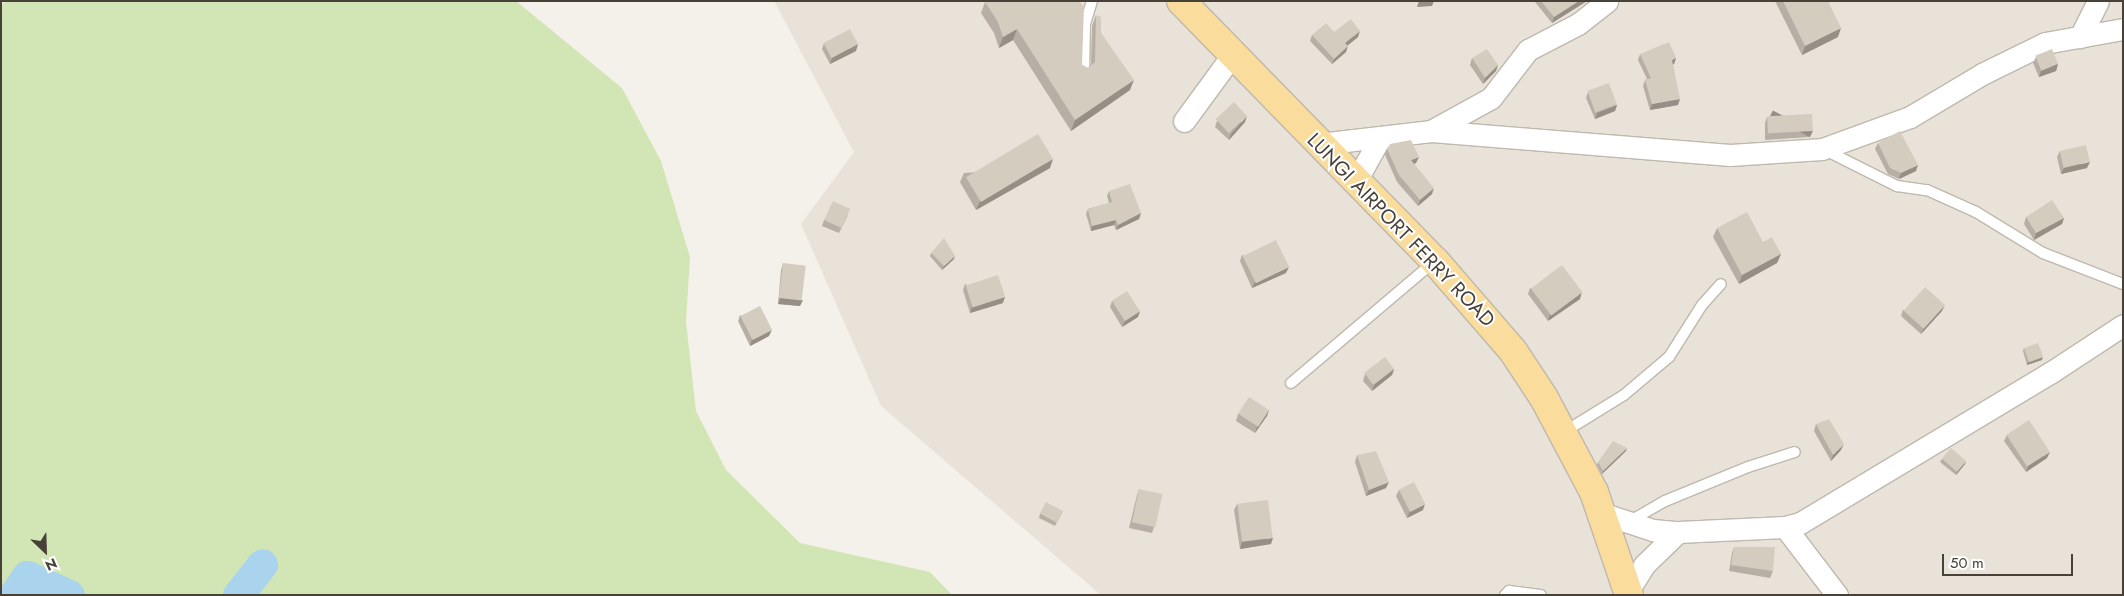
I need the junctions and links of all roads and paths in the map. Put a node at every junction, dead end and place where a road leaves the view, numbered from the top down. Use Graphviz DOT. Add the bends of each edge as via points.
graph roads {
  1 [pos="1092,1"];
  2 [pos="1182,1"];
  3 [pos="1607,1"];
  4 [pos="2098,1"];
  5 [pos="2123,29"];
  6 [pos="2080,37"];
  7 [pos="1233,54"];
  8 [pos="1084,72"];
  9 [pos="1184,121"];
  10 [pos="1431,131"];
  11 [pos="1380,138"];
  12 [pos="1319,144"];
  13 [pos="1822,149"];
  14 [pos="1356,181"];
  15 [pos="1435,260"];
  16 [pos="1721,284"];
  17 [pos="2123,284"];
  18 [pos="2123,325"];
  19 [pos="1292,384"];
  20 [pos="1564,432"];
  21 [pos="1795,452"];
  22 [pos="1616,518"];
  23 [pos="1784,527"];
  24 [pos="1678,532"];
  25 [pos="1628,593"];
  26 [pos="1505,595"];
  27 [pos="1541,595"];
  28 [pos="1837,595"];
  1 -- 8 [label="lane" via="1085,24"];
  2 -- 7 [label="main road, LUNGI AIRPORT FERRY ROAD"];
  3 -- 10 [label="street" via="1578,24 1528,50 1491,98"];
  4 -- 6 [label="street"];
  5 -- 6 [label="street"];
  6 -- 13 [label="street" via="2045,43 1982,74 1910,117"];
  7 -- 9 [label="street"];
  7 -- 12 [label="main road, LUNGI AIRPORT FERRY ROAD"];
  10 -- 11 [label="street"];
  10 -- 13 [label="street" via="1730,155"];
  11 -- 12 [label="street"];
  11 -- 14 [label="street"];
  12 -- 14 [label="main road, LUNGI AIRPORT FERRY ROAD"];
  13 -- 17 [label="lane" via="1897,186 1927,190 1976,212 2043,252"];
  14 -- 15 [label="main road, LUNGI AIRPORT FERRY ROAD"];
  15 -- 19 [label="lane"];
  15 -- 20 [label="main road, LUNGI AIRPORT FERRY ROAD" via="1513,352"];
  16 -- 20 [label="lane" via="1702,305 1669,357 1624,395"];
  18 -- 23 [label="street" via="1828,508"];
  20 -- 22 [label="main road, LUNGI AIRPORT FERRY ROAD"];
  21 -- 22 [label="lane" via="1748,466"];
  22 -- 24 [label="street" via="1653,530"];
  22 -- 25 [label="main road, LUNGI AIRPORT FERRY ROAD"];
  23 -- 24 [label="street"];
  23 -- 28 [label="street"];
  24 -- 25 [label="street" via="1644,565"];
  26 -- 27 [label="lane" via="1509,591"];
}
